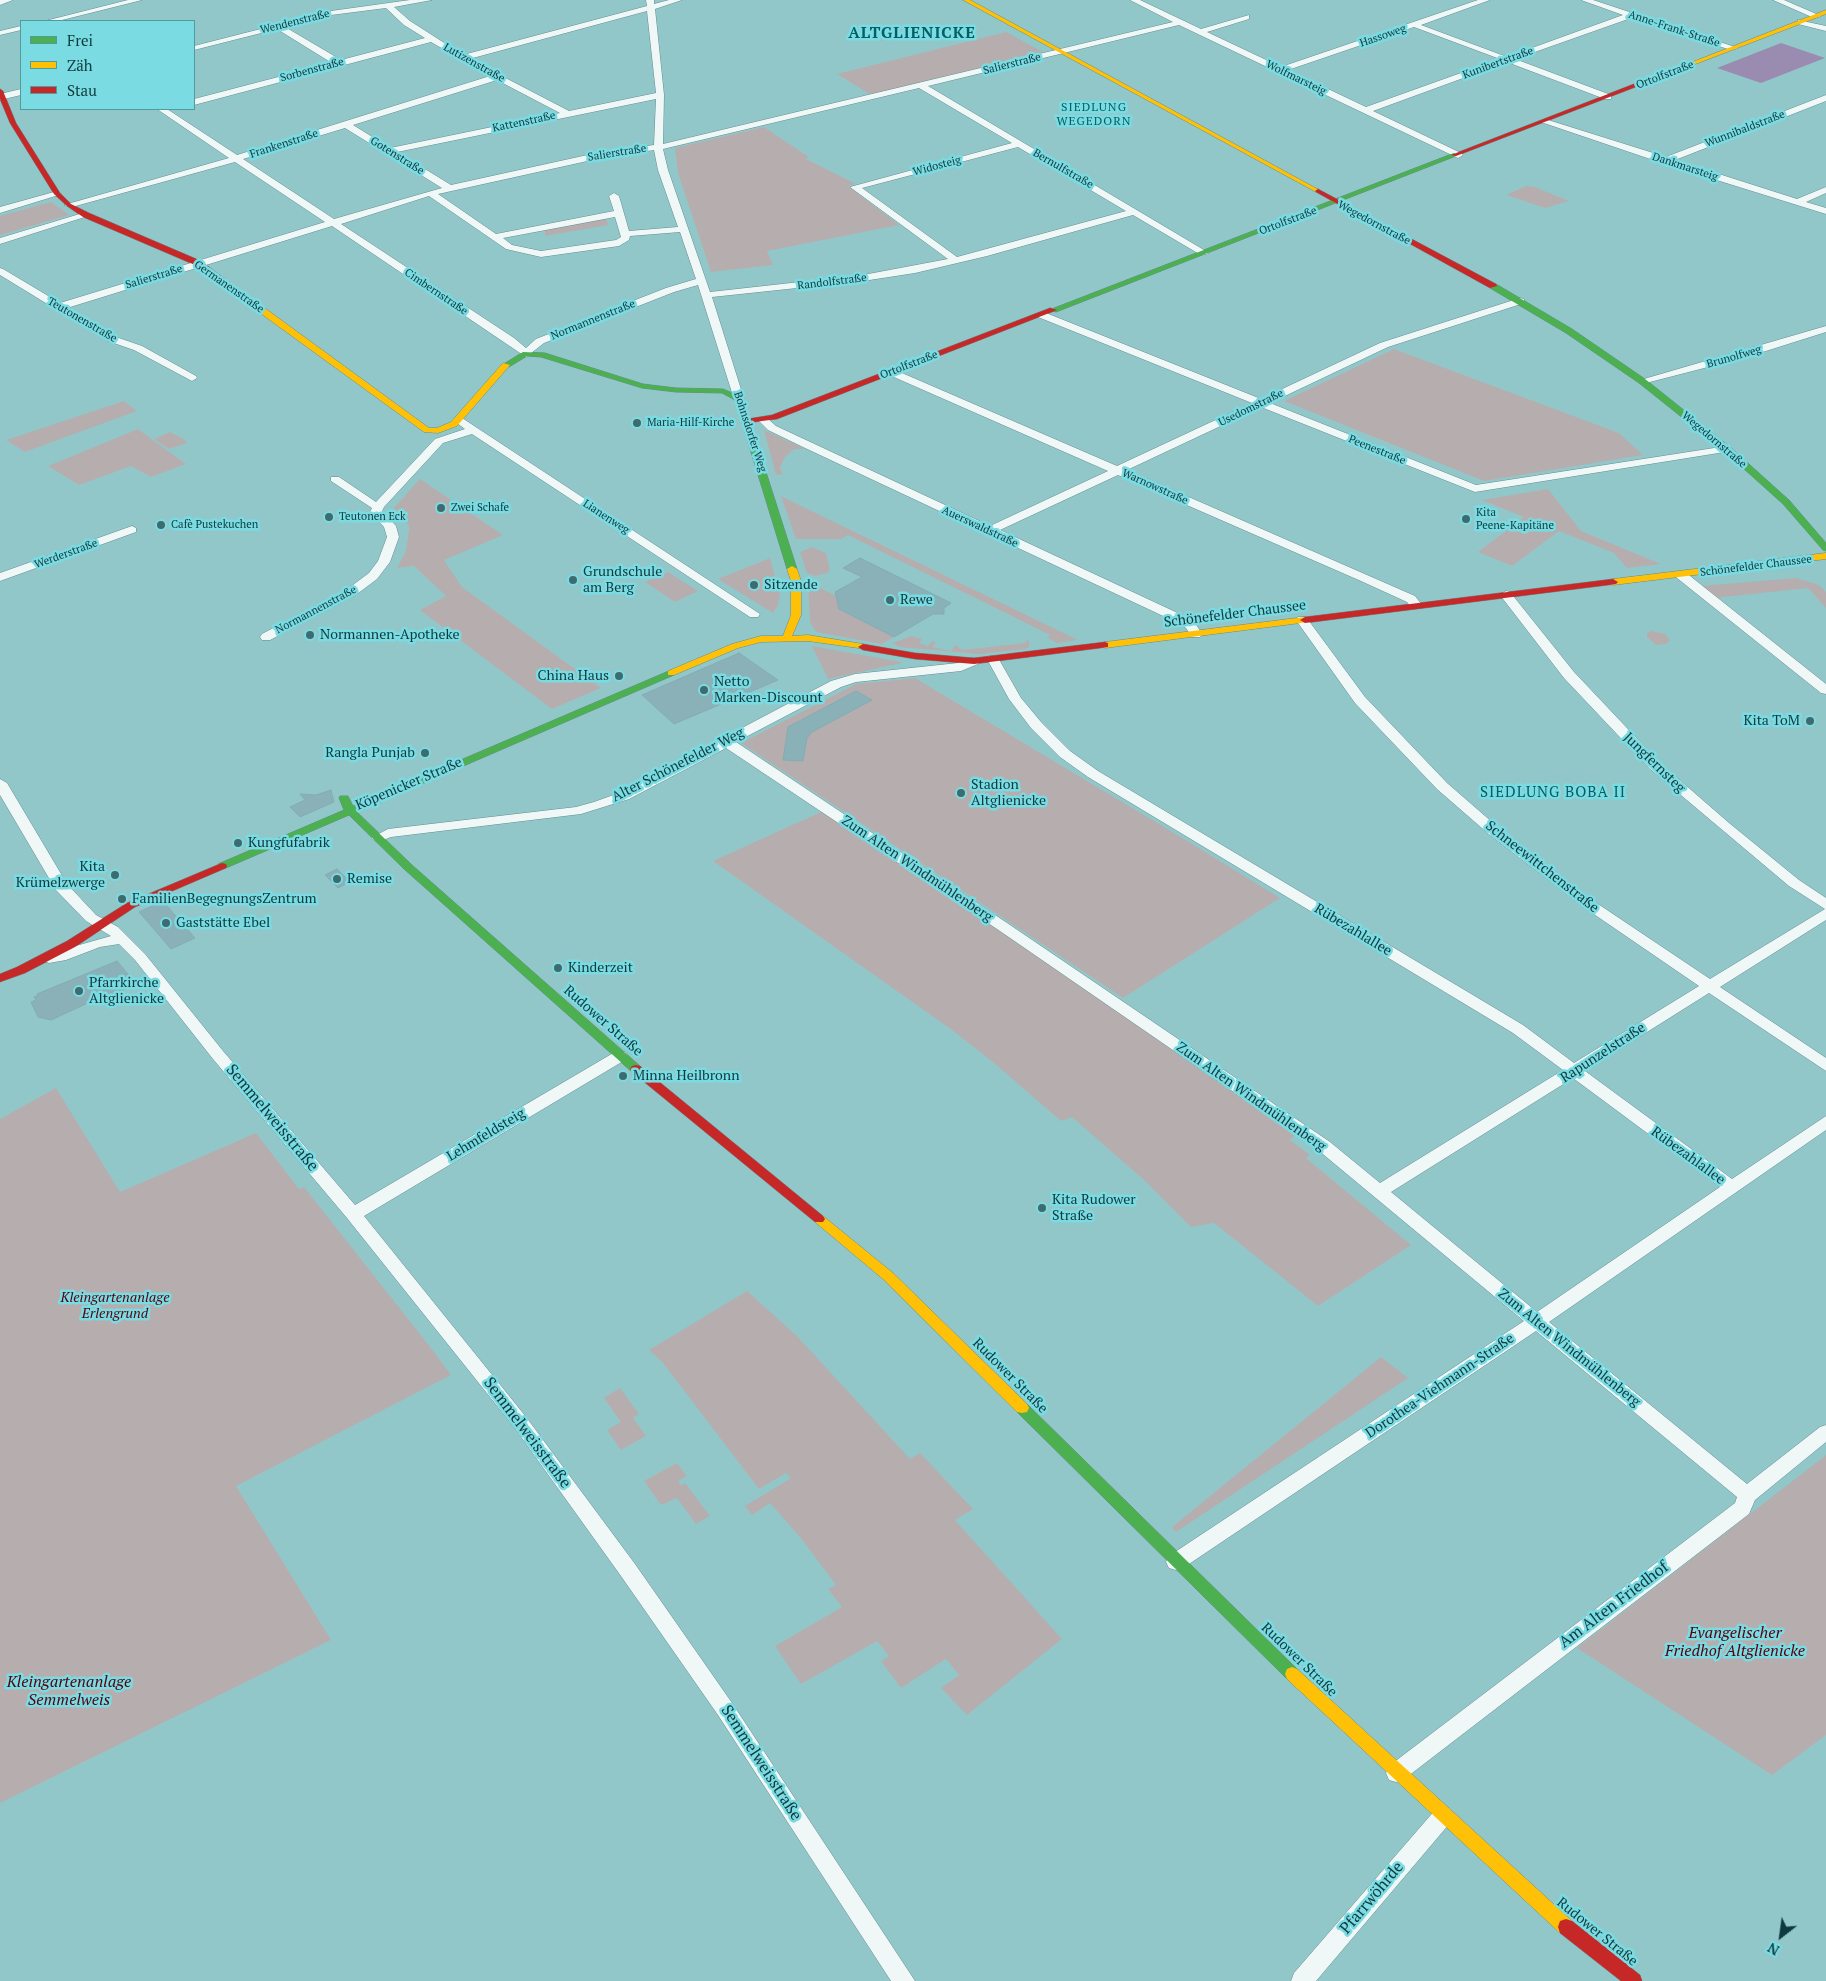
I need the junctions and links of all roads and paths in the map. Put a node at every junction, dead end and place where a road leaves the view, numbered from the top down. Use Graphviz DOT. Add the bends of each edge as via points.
graph roads {
  1 [pos="9,0"];
  2 [pos="138,0"];
  3 [pos="348,0"];
  4 [pos="428,0"];
  5 [pos="678,0"];
  6 [pos="966,0"];
  7 [pos="1134,0"];
  8 [pos="1486,0"];
  9 [pos="1585,0"];
  10 [pos="1777,0"];
  11 [pos="0,3"];
  12 [pos="651,4"];
  13 [pos="388,6"];
  14 [pos="352,10"];
  15 [pos="1821,14"];
  16 [pos="1631,15"];
  17 [pos="1246,17"];
  18 [pos="53,20"];
  19 [pos="1181,22"];
  20 [pos="1801,22"];
  21 [pos="1415,25"];
  22 [pos="277,26"];
  23 [pos="20,28"];
  24 [pos="1826,29"];
  25 [pos="1202,31"];
  26 [pos="0,33"];
  27 [pos="431,39"];
  28 [pos="195,48"];
  29 [pos="1734,48"];
  30 [pos="1062,51"];
  31 [pos="462,58"];
  32 [pos="1508,60"];
  33 [pos="339,63"];
  34 [pos="1280,70"];
  35 [pos="497,77"];
  36 [pos="921,86"];
  37 [pos="20,92"];
  38 [pos="660,94"];
  39 [pos="1,95"];
  40 [pos="1608,97"];
  41 [pos="1826,98"];
  42 [pos="195,102"];
  43 [pos="165,110"];
  44 [pos="1364,111"];
  45 [pos="566,113"];
  46 [pos="1545,122"];
  47 [pos="346,124"];
  48 [pos="1020,144"];
  49 [pos="658,146"];
  50 [pos="389,151"];
  51 [pos="1458,156"];
  52 [pos="235,159"];
  53 [pos="1665,161"];
  54 [pos="449,188"];
  55 [pos="1826,190"];
  56 [pos="430,193"];
  57 [pos="57,194"];
  58 [pos="614,196"];
  59 [pos="1336,202"];
  60 [pos="1798,202"];
  61 [pos="68,205"];
  62 [pos="0,210"];
  63 [pos="1826,211"];
  64 [pos="1134,212"];
  65 [pos="619,213"];
  66 [pos="86,215"];
  67 [pos="332,223"];
  68 [pos="683,229"];
  69 [pos="626,234"];
  70 [pos="495,237"];
  71 [pos="0,241"];
  72 [pos="1204,252"];
  73 [pos="956,261"];
  74 [pos="198,263"];
  75 [pos="0,272"];
  76 [pos="702,281"];
  77 [pos="706,296"];
  78 [pos="1520,301"];
  79 [pos="59,307"];
  80 [pos="1042,315"];
  81 [pos="1826,329"];
  82 [pos="526,354"];
  83 [pos="891,372"];
  84 [pos="192,378"];
  85 [pos="1642,381"];
  86 [pos="739,399"];
  87 [pos="1262,403"];
  88 [pos="458,420"];
  89 [pos="763,420"];
  90 [pos="747,421"];
  91 [pos="473,430"];
  92 [pos="438,436"];
  93 [pos="1727,449"];
  94 [pos="1119,471"];
  95 [pos="335,479"];
  96 [pos="1759,479"];
  97 [pos="379,506"];
  98 [pos="132,530"];
  99 [pos="989,531"];
  100 [pos="1796,532"];
  101 [pos="1806,544"];
  102 [pos="1826,548"];
  103 [pos="1822,562"];
  104 [pos="1684,575"];
  105 [pos="0,577"];
  106 [pos="1506,595"];
  107 [pos="1416,605"];
  108 [pos="754,614"];
  109 [pos="1302,620"];
  110 [pos="1196,634"];
  111 [pos="266,637"];
  112 [pos="787,637"];
  113 [pos="915,656"];
  114 [pos="993,659"];
  115 [pos="974,661"];
  116 [pos="909,673"];
  117 [pos="1826,690"];
  118 [pos="725,741"];
  119 [pos="0,783"];
  120 [pos="344,797"];
  121 [pos="349,810"];
  122 [pos="378,838"];
  123 [pos="1826,905"];
  124 [pos="1826,914"];
  125 [pos="101,924"];
  126 [pos="122,938"];
  127 [pos="43,959"];
  128 [pos="0,978"];
  129 [pos="1709,986"];
  130 [pos="620,1056"];
  131 [pos="1826,1066"];
  132 [pos="1574,1072"];
  133 [pos="1826,1122"];
  134 [pos="1731,1186"];
  135 [pos="1380,1192"];
  136 [pos="353,1214"];
  137 [pos="1536,1322"];
  138 [pos="1826,1432"];
  139 [pos="1747,1494"];
  140 [pos="1176,1562"];
  141 [pos="1396,1773"];
  142 [pos="1443,1816"];
  143 [pos="904,1981"];
  144 [pos="1302,1981"];
  145 [pos="1634,1981"];
  1 -- 11 [label="street"];
  2 -- 18 [label="street"];
  3 -- 14 [label="street"];
  4 -- 13 [label="street, Wendenstraße"];
  5 -- 12 [label="street"];
  6 -- 30 [label="street, Wegedornstraße"];
  7 -- 19 [label="street, Wolfmarsteig"];
  8 -- 21 [label="street, Hassoweg"];
  9 -- 16 [label="street, Anne-Frank-Straße"];
  10 -- 15 [label="street"];
  12 -- 31 [label="street"];
  12 -- 38 [label="street, Bohnsdorfer Weg"];
  13 -- 14 [label="street, Wendenstraße"];
  13 -- 27 [label="street, Lutizenstraße"];
  14 -- 22 [label="street, Wendenstraße"];
  15 -- 20 [label="street, Ortolfstraße"];
  16 -- 29 [label="street, Anne-Frank-Straße"];
  16 -- 32 [label="street, Kunibertstraße"];
  17 -- 25 [label="street"];
  19 -- 25 [label="street, Wolfmarsteig"];
  19 -- 30 [label="street, Salierstraße"];
  20 -- 24 [label="street"];
  20 -- 29 [label="street, Ortolfstraße"];
  21 -- 32 [label="street"];
  21 -- 34 [label="street, Hassoweg"];
  22 -- 28 [label="street, Wendenstraße"];
  22 -- 33 [label="street"];
  23 -- 26 [label="street"];
  25 -- 34 [label="street, Wolfmarsteig"];
  27 -- 31 [label="street, Lutizenstraße"];
  27 -- 33 [label="street, Sorbenstraße"];
  29 -- 40 [label="street, Ortolfstraße"];
  30 -- 36 [label="street, Salierstraße"];
  30 -- 59 [label="street, Wegedornstraße"];
  31 -- 35 [label="street, Lutizenstraße"];
  32 -- 40 [label="street"];
  32 -- 44 [label="street, Kunibertstraße"];
  33 -- 42 [label="street, Sorbenstraße"];
  34 -- 44 [label="street, Wolfmarsteig"];
  35 -- 45 [label="street, Lutizenstraße"];
  35 -- 47 [label="street, Frankenstraße"];
  36 -- 48 [label="street, Bernulfstraße"];
  36 -- 49 [label="street, Salierstraße" via="680,144"];
  37 -- 39 [label="street"];
  38 -- 45 [label="street, Kattenstraße"];
  38 -- 49 [label="street, Bohnsdorfer Weg"];
  39 -- 57 [label="street, Germanenstraße" via="12,123"];
  40 -- 46 [label="street, Ortolfstraße"];
  41 -- 53 [label="street, Wunnibaldstraße"];
  43 -- 52 [label="street, Cimbernstraße"];
  44 -- 51 [label="street, Wolfmarsteig"];
  45 -- 50 [label="street, Kattenstraße"];
  46 -- 51 [label="street, Ortolfstraße"];
  46 -- 53 [label="street, Dankmarsteig"];
  47 -- 50 [label="street, Gotenstraße"];
  47 -- 52 [label="street, Frankenstraße"];
  48 -- 64 [label="street, Bernulfstraße"];
  48 -- 73 [label="street, Widosteig" via="855,187"];
  49 -- 54 [label="street, Salierstraße" via="592,156"];
  49 -- 68 [label="street, Bohnsdorfer Weg"];
  50 -- 54 [label="street, Gotenstraße"];
  51 -- 59 [label="street, Ortolfstraße"];
  52 -- 61 [label="street, Frankenstraße"];
  52 -- 67 [label="street, Cimbernstraße"];
  53 -- 60 [label="street, Dankmarsteig"];
  54 -- 56 [label="street, Salierstraße"];
  55 -- 60 [label="street"];
  56 -- 67 [label="street, Salierstraße"];
  56 -- 70 [label="street"];
  57 -- 61 [label="street, Germanenstraße"];
  57 -- 62 [label="street"];
  58 -- 65 [label="street"];
  59 -- 72 [label="street, Ortolfstraße"];
  59 -- 78 [label="street, Wegedornstraße"];
  60 -- 63 [label="street, Dankmarsteig"];
  61 -- 66 [label="street, Germanenstraße"];
  64 -- 72 [label="street, Bernulfstraße"];
  64 -- 73 [label="street, Randolfstraße"];
  65 -- 69 [label="street"];
  65 -- 70 [label="street"];
  66 -- 71 [label="street"];
  66 -- 74 [label="street, Germanenstraße"];
  67 -- 74 [label="street, Salierstraße"];
  67 -- 82 [label="street, Cimbernstraße" via="510,340"];
  68 -- 69 [label="street"];
  68 -- 76 [label="street, Bohnsdorfer Weg"];
  69 -- 70 [label="street" via="626,238 618,242 541,254 518,250"];
  72 -- 80 [label="street, Ortolfstraße"];
  73 -- 77 [label="street, Randolfstraße" via="863,278"];
  74 -- 79 [label="street, Salierstraße"];
  74 -- 92 [label="street, Germanenstraße" via="422,428"];
  75 -- 79 [label="street, Teutonenstraße"];
  76 -- 77 [label="street, Bohnsdorfer Weg"];
  76 -- 82 [label="street, Normannenstraße" via="670,290 540,341"];
  77 -- 86 [label="street, Bohnsdorfer Weg"];
  78 -- 85 [label="street, Wegedornstraße"];
  78 -- 87 [label="street, Usedomstraße" via="1384,345"];
  79 -- 84 [label="street, Teutonenstraße" via="112,339 138,348"];
  80 -- 83 [label="street, Ortolfstraße"];
  80 -- 87 [label="street, Peenestraße"];
  81 -- 85 [label="street, Brunolfweg" via="1734,358"];
  82 -- 86 [label="street" via="542,355 642,386 723,391"];
  82 -- 88 [label="street, Normannenstraße" via="507,363"];
  83 -- 89 [label="street, Ortolfstraße"];
  83 -- 94 [label="street, Warnowstraße"];
  85 -- 93 [label="street, Wegedornstraße"];
  86 -- 90 [label="street, Bohnsdorfer Weg"];
  87 -- 93 [label="street, Peenestraße" via="1475,489"];
  87 -- 94 [label="street, Usedomstraße"];
  88 -- 91 [label="street, Lianenweg"];
  88 -- 92 [label="street, Normannenstraße"];
  89 -- 90 [label="street, Ortolfstraße"];
  89 -- 99 [label="street, Auerswaldstraße" via="772,428"];
  90 -- 112 [label="street, Bohnsdorfer Weg" via="796,581 796,615"];
  91 -- 92 [label="street, Normannenstraße"];
  91 -- 108 [label="street, Lianenweg"];
  92 -- 97 [label="street, Normannenstraße"];
  93 -- 96 [label="street, Wegedornstraße"];
  94 -- 99 [label="street, Usedomstraße"];
  94 -- 107 [label="street, Warnowstraße" via="1411,599"];
  95 -- 97 [label="street"];
  96 -- 100 [label="street, Wegedornstraße"];
  96 -- 102 [label="street, Wegedornstraße" via="1786,502"];
  97 -- 111 [label="street, Normannenstraße" via="376,512 390,526 393,537 384,562 373,576 353,591"];
  98 -- 105 [label="street, Werderstraße"];
  99 -- 110 [label="street, Auerswaldstraße" via="1180,619"];
  101 -- 103 [label="street"];
  103 -- 104 [label="street, Schönefelder Chaussee" via="1738,575"];
  104 -- 106 [label="street, Schönefelder Chaussee"];
  104 -- 117 [label="street"];
  106 -- 107 [label="street, Schönefelder Chaussee"];
  106 -- 123 [label="street, Jungfernsteg" via="1569,675 1655,766 1794,883"];
  107 -- 109 [label="street, Schönefelder Chaussee"];
  109 -- 110 [label="street, Schönefelder Chaussee"];
  109 -- 129 [label="street, Schneewittchenstraße" via="1360,700 1442,786 1544,872"];
  110 -- 114 [label="street, Schönefelder Chaussee"];
  112 -- 113 [label="street, Schönefelder Chaussee"];
  112 -- 121 [label="street, Köpenicker Straße" via="744,644 712,655"];
  113 -- 115 [label="street, Schönefelder Chaussee"];
  113 -- 116 [label="street"];
  114 -- 115 [label="street, Schönefelder Chaussee"];
  114 -- 132 [label="street, Rübezahlallee" via="1015,699 1036,725 1065,754 1093,774 1518,1029"];
  115 -- 116 [label="street, Alter Schönefelder Weg" via="961,667"];
  116 -- 118 [label="street, Alter Schönefelder Weg" via="855,678 836,684"];
  118 -- 122 [label="street, Alter Schönefelder Weg" via="624,796 584,809 388,833"];
  118 -- 135 [label="street, Zum Alten Windmühlenberg" via="1300,1129"];
  119 -- 125 [label="street, Semmelweisstraße" via="61,887"];
  120 -- 121 [label="street"];
  121 -- 122 [label="street, Rudower Straße"];
  121 -- 125 [label="street, Köpenicker Straße" via="131,904"];
  122 -- 130 [label="street, Rudower Straße"];
  124 -- 129 [label="street, Rapunzelstraße"];
  125 -- 126 [label="street, Semmelweisstraße"];
  125 -- 127 [label="street, Köpenicker Straße"];
  126 -- 127 [label="street, Köpenicker Straße"];
  126 -- 136 [label="street, Semmelweisstraße"];
  127 -- 128 [label="street, Köpenicker Straße"];
  129 -- 131 [label="street, Schneewittchenstraße"];
  129 -- 132 [label="street, Rapunzelstraße"];
  130 -- 136 [label="street, Lehmfeldsteig"];
  130 -- 140 [label="street, Rudower Straße" via="888,1276"];
  132 -- 134 [label="street, Rübezahlallee"];
  132 -- 135 [label="street, Rapunzelstraße"];
  133 -- 134 [label="street, Dorothea-Viehmann-Straße"];
  134 -- 137 [label="street, Dorothea-Viehmann-Straße"];
  135 -- 137 [label="street, Zum Alten Windmühlenberg"];
  136 -- 143 [label="street, Semmelweisstraße" via="520,1422 628,1570 725,1708"];
  137 -- 139 [label="street, Zum Alten Windmühlenberg"];
  137 -- 140 [label="street, Dorothea-Viehmann-Straße"];
  138 -- 139 [label="street, Am Alten Friedhof"];
  139 -- 141 [label="street, Am Alten Friedhof" via="1742,1508"];
  140 -- 141 [label="street, Rudower Straße"];
  141 -- 142 [label="street, Rudower Straße"];
  142 -- 144 [label="street, Pfarrwöhrde"];
  142 -- 145 [label="street, Rudower Straße" via="1552,1916"];
}
